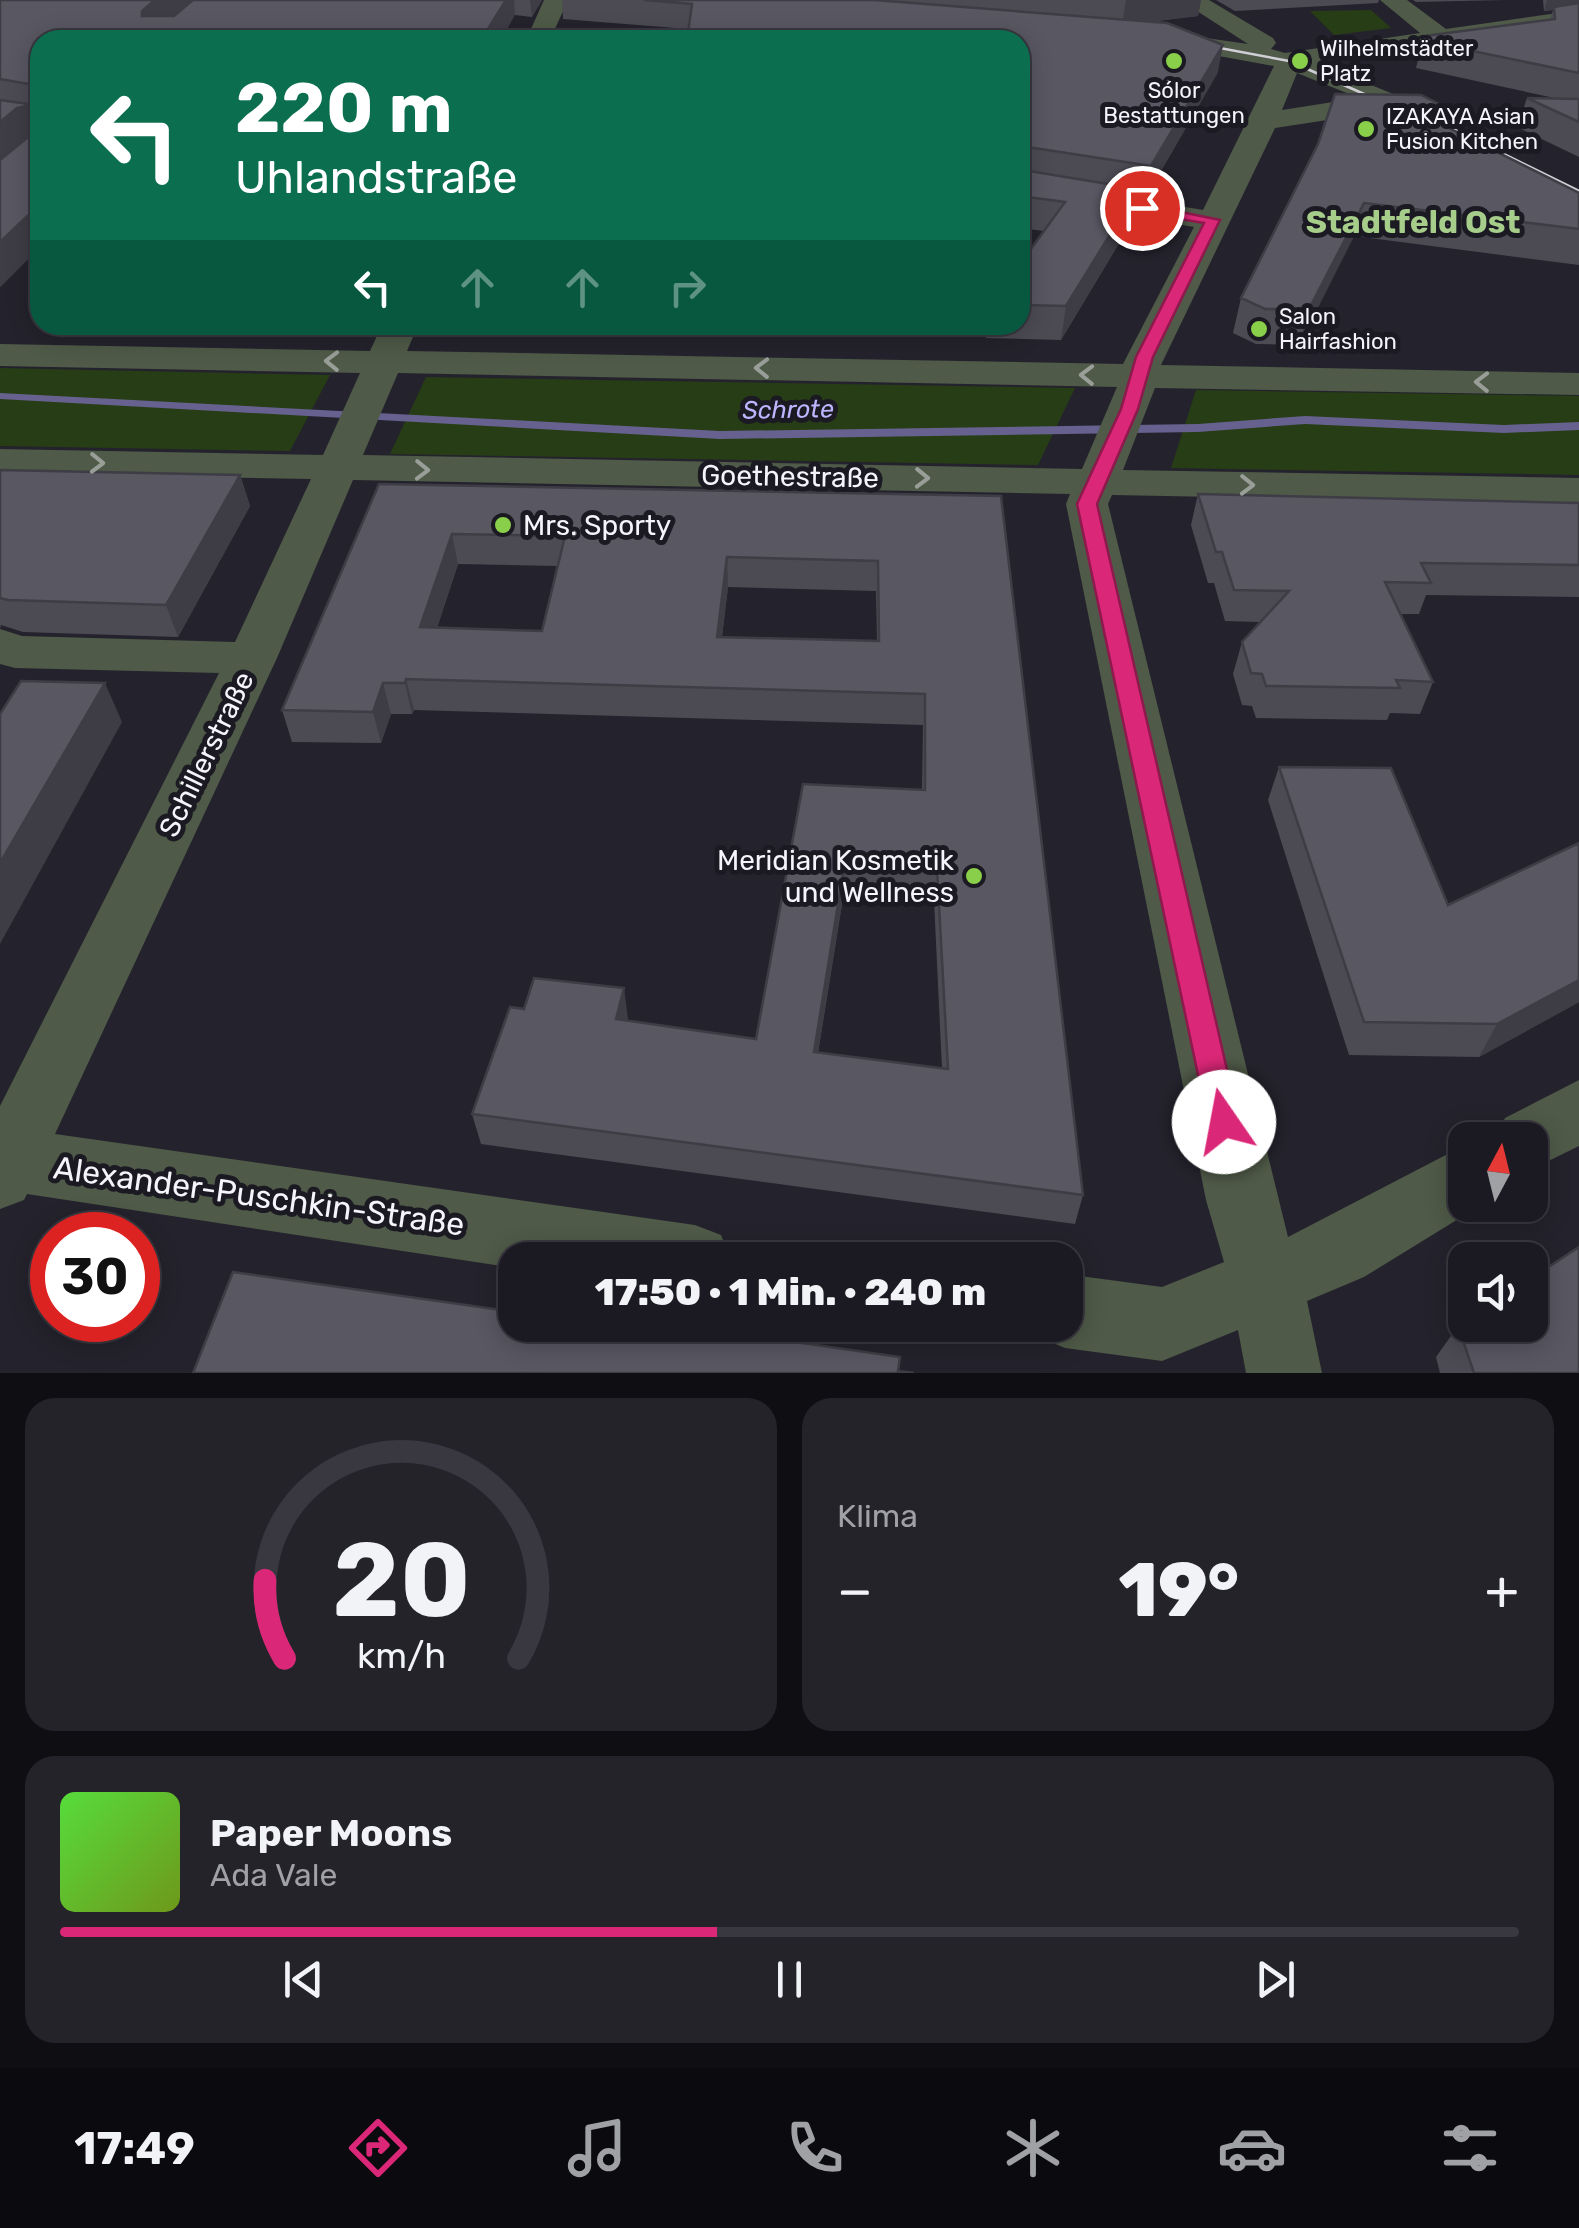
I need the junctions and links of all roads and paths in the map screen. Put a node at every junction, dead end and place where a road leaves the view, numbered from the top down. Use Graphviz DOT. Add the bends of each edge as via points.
graph roads {
  1 [pos="556,0"];
  2 [pos="1192,0"];
  3 [pos="1392,0"];
  4 [pos="1579,16"];
  5 [pos="542,30"];
  6 [pos="1134,36"];
  7 [pos="1440,36"];
  8 [pos="1290,59"];
  9 [pos="1389,102"];
  10 [pos="1264,121"];
  11 [pos="1462,138"];
  12 [pos="1030,190"];
  13 [pos="1212,220"];
  14 [pos="396,335"];
  15 [pos="0,355"];
  16 [pos="1579,384"];
  17 [pos="360,414"];
  18 [pos="1120,428"];
  19 [pos="0,461"];
  20 [pos="1579,491"];
  21 [pos="0,645"];
  22 [pos="252,658"];
  23 [pos="1579,1110"];
  24 [pos="1548,1129"];
  25 [pos="3,1165"];
  26 [pos="1448,1188"];
  27 [pos="565,1242"];
  28 [pos="1266,1280"];
  29 [pos="1083,1313"];
  30 [pos="1284,1373"];
  1 -- 5 [label="street"];
  2 -- 8 [label="street"];
  3 -- 7 [label="street"];
  4 -- 7 [label="street"];
  6 -- 8 [label="street"];
  7 -- 8 [label="street"];
  8 -- 9 [label="street"];
  8 -- 10 [label="street"];
  9 -- 10 [label="street"];
  9 -- 11 [label="street"];
  10 -- 13 [label="street"];
  12 -- 13 [label="street"];
  13 -- 18 [label="street" via="1144,357"];
  14 -- 17 [label="street, Schillerstraße"];
  17 -- 15 [label="street, Goethestraße, one-way"];
  16 -- 18 [label="street, Goethestraße, one-way"];
  17 -- 18 [label="street, Goethestraße, one-way"];
  18 -- 17 [label="street, Goethestraße, one-way"];
  19 -- 17 [label="street, Goethestraße, one-way"];
  17 -- 22 [label="street, Schillerstraße"];
  18 -- 20 [label="street, Goethestraße, one-way"];
  18 -- 28 [label="street" via="1087,504 1240,1200"];
  21 -- 22 [label="street" via="15,652"];
  22 -- 25 [label="street, Schillerstraße"];
  23 -- 24 [label="street"];
  25 -- 27 [label="street, Alexander-Puschkin-Straße"];
  26 -- 28 [label="street" via="1339,1252"];
  28 -- 29 [label="street" via="1162,1324"];
  28 -- 30 [label="street"];
}
